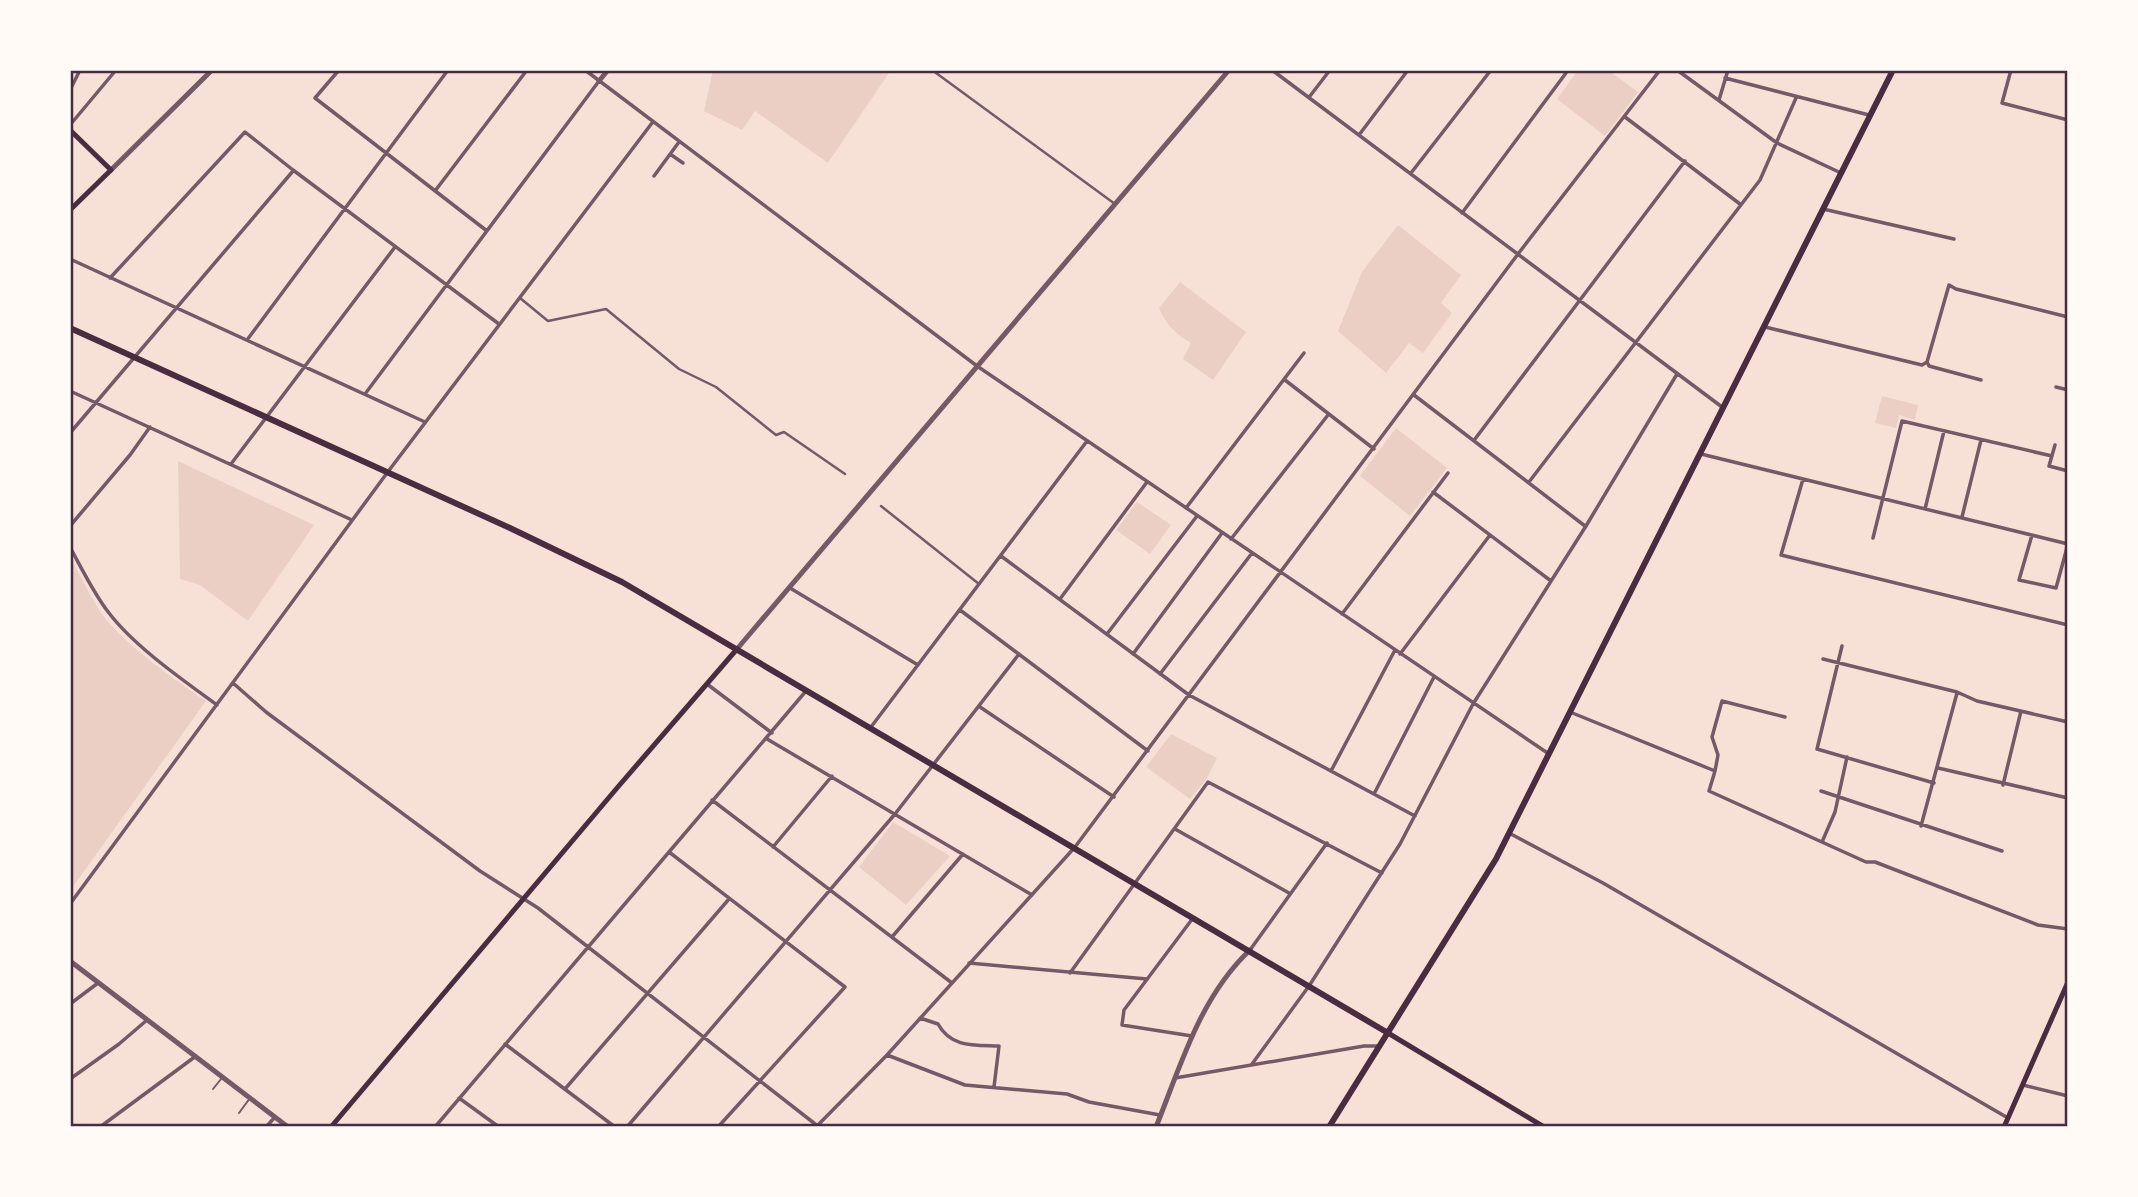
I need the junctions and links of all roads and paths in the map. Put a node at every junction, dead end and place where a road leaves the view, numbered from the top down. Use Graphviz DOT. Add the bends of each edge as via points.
graph roads {
  1 [pos="80,70"];
  2 [pos="116,70"];
  3 [pos="212,70"];
  4 [pos="339,70"];
  5 [pos="448,70"];
  6 [pos="527,70"];
  7 [pos="584,70"];
  8 [pos="608,70"];
  9 [pos="932,70"];
  10 [pos="1229,70"];
  11 [pos="1272,70"];
  12 [pos="1330,70"];
  13 [pos="1408,70"];
  14 [pos="1491,70"];
  15 [pos="1561,70"];
  16 [pos="1660,70"];
  17 [pos="1677,70"];
  18 [pos="1727,70"];
  19 [pos="1893,70"];
  20 [pos="2011,70"];
  21 [pos="1725,78"];
  22 [pos="600,81"];
  23 [pos="70,90"];
  24 [pos="1310,97"];
  25 [pos="1796,98"];
  26 [pos="1719,100"];
  27 [pos="1871,115"];
  28 [pos="1625,117"];
  29 [pos="2068,120"];
  30 [pos="653,122"];
  31 [pos="70,125"];
  32 [pos="70,131"];
  33 [pos="1359,135"];
  34 [pos="679,142"];
  35 [pos="1777,143"];
  36 [pos="387,154"];
  37 [pos="670,154"];
  38 [pos="1685,161"];
  39 [pos="684,163"];
  40 [pos="111,170"];
  41 [pos="293,170"];
  42 [pos="1841,173"];
  43 [pos="1410,174"];
  44 [pos="654,176"];
  45 [pos="435,191"];
  46 [pos="1115,204"];
  47 [pos="1740,204"];
  48 [pos="1823,209"];
  49 [pos="70,210"];
  50 [pos="345,210"];
  51 [pos="1462,213"];
  52 [pos="487,231"];
  53 [pos="1954,239"];
  54 [pos="395,247"];
  55 [pos="1518,254"];
  56 [pos="70,259"];
  57 [pos="110,278"];
  58 [pos="446,285"];
  59 [pos="520,298"];
  60 [pos="1579,300"];
  61 [pos="178,309"];
  62 [pos="2068,317"];
  63 [pos="499,324"];
  64 [pos="1763,327"];
  65 [pos="70,328"];
  66 [pos="247,340"];
  67 [pos="1635,342"];
  68 [pos="1304,353"];
  69 [pos="135,357"];
  70 [pos="1927,362"];
  71 [pos="303,366"];
  72 [pos="977,366"];
  73 [pos="1677,373"];
  74 [pos="1285,380"];
  75 [pos="1981,380"];
  76 [pos="2056,387"];
  77 [pos="70,390"];
  78 [pos="2068,390"];
  79 [pos="365,394"];
  80 [pos="1414,395"];
  81 [pos="97,403"];
  82 [pos="1723,408"];
  83 [pos="1328,415"];
  84 [pos="265,416"];
  85 [pos="425,422"];
  86 [pos="150,427"];
  87 [pos="1944,431"];
  88 [pos="70,433"];
  89 [pos="1475,439"];
  90 [pos="1981,440"];
  91 [pos="1087,441"];
  92 [pos="2055,445"];
  93 [pos="1374,449"];
  94 [pos="1701,454"];
  95 [pos="2052,456"];
  96 [pos="231,464"];
  97 [pos="2068,471"];
  98 [pos="387,473"];
  99 [pos="845,474"];
  100 [pos="1448,474"];
  101 [pos="1803,480"];
  102 [pos="1147,482"];
  103 [pos="1529,482"];
  104 [pos="1433,492"];
  105 [pos="1884,498"];
  106 [pos="881,506"];
  107 [pos="1186,508"];
  108 [pos="1925,509"];
  109 [pos="1197,516"];
  110 [pos="1962,517"];
  111 [pos="352,520"];
  112 [pos="70,526"];
  113 [pos="1586,526"];
  114 [pos="1222,533"];
  115 [pos="1490,535"];
  116 [pos="2032,535"];
  117 [pos="1873,538"];
  118 [pos="1231,539"];
  119 [pos="2068,544"];
  120 [pos="70,548"];
  121 [pos="1252,553"];
  122 [pos="1001,555"];
  123 [pos="1281,572"];
  124 [pos="1551,581"];
  125 [pos="979,584"];
  126 [pos="789,587"];
  127 [pos="1060,599"];
  128 [pos="960,610"];
  129 [pos="1342,614"];
  130 [pos="2068,625"];
  131 [pos="1106,634"];
  132 [pos="1842,646"];
  133 [pos="737,649"];
  134 [pos="1395,650"];
  135 [pos="1019,654"];
  136 [pos="1133,654"];
  137 [pos="1400,654"];
  138 [pos="1823,659"];
  139 [pos="1837,662"];
  140 [pos="918,664"];
  141 [pos="1160,674"];
  142 [pos="1434,677"];
  143 [pos="233,683"];
  144 [pos="707,684"];
  145 [pos="807,690"];
  146 [pos="1957,692"];
  147 [pos="1189,695"];
  148 [pos="1473,704"];
  149 [pos="218,705"];
  150 [pos="980,707"];
  151 [pos="2021,711"];
  152 [pos="1570,712"];
  153 [pos="1785,717"];
  154 [pos="2068,722"];
  155 [pos="871,727"];
  156 [pos="772,733"];
  157 [pos="767,739"];
  158 [pos="1148,751"];
  159 [pos="1549,754"];
  160 [pos="1847,757"];
  161 [pos="935,765"];
  162 [pos="1938,768"];
  163 [pos="1331,771"];
  164 [pos="1715,771"];
  165 [pos="832,776"];
  166 [pos="1934,783"];
  167 [pos="2003,785"];
  168 [pos="1821,791"];
  169 [pos="1374,794"];
  170 [pos="1838,796"];
  171 [pos="1114,797"];
  172 [pos="2068,799"];
  173 [pos="712,800"];
  174 [pos="895,814"];
  175 [pos="1415,816"];
  176 [pos="1921,826"];
  177 [pos="1175,829"];
  178 [pos="1509,832"];
  179 [pos="1822,842"];
  180 [pos="1327,843"];
  181 [pos="774,847"];
  182 [pos="1075,847"];
  183 [pos="2002,851"];
  184 [pos="669,852"];
  185 [pos="963,855"];
  186 [pos="1382,873"];
  187 [pos="1134,882"];
  188 [pos="830,890"];
  189 [pos="1290,893"];
  190 [pos="1032,895"];
  191 [pos="524,899"];
  192 [pos="729,899"];
  193 [pos="70,904"];
  194 [pos="1194,917"];
  195 [pos="2068,929"];
  196 [pos="892,937"];
  197 [pos="786,941"];
  198 [pos="586,948"];
  199 [pos="1250,950"];
  200 [pos="70,961"];
  201 [pos="970,963"];
  202 [pos="1070,972"];
  203 [pos="1147,979"];
  204 [pos="2068,982"];
  205 [pos="98,983"];
  206 [pos="952,983"];
  207 [pos="1309,986"];
  208 [pos="646,993"];
  209 [pos="70,1004"];
  210 [pos="920,1018"];
  211 [pos="147,1020"];
  212 [pos="1388,1033"];
  213 [pos="1192,1035"];
  214 [pos="703,1038"];
  215 [pos="505,1044"];
  216 [pos="1380,1046"];
  217 [pos="887,1055"];
  218 [pos="196,1056"];
  219 [pos="1252,1064"];
  220 [pos="223,1077"];
  221 [pos="70,1079"];
  222 [pos="1175,1079"];
  223 [pos="760,1080"];
  224 [pos="2023,1085"];
  225 [pos="994,1087"];
  226 [pos="213,1089"];
  227 [pos="565,1089"];
  228 [pos="2068,1096"];
  229 [pos="250,1097"];
  230 [pos="459,1098"];
  231 [pos="239,1113"];
  232 [pos="1161,1115"];
  233 [pos="275,1117"];
  234 [pos="2008,1118"];
  235 [pos="100,1127"];
  236 [pos="266,1127"];
  237 [pos="288,1127"];
  238 [pos="331,1127"];
  239 [pos="435,1127"];
  240 [pos="499,1127"];
  241 [pos="615,1127"];
  242 [pos="627,1127"];
  243 [pos="718,1127"];
  244 [pos="818,1127"];
  245 [pos="1156,1127"];
  246 [pos="1329,1127"];
  247 [pos="1544,1127"];
  248 [pos="2004,1127"];
  1 -- 23 [label="street"];
  2 -- 31 [label="street"];
  3 -- 40 [label="street"];
  4 -- 36 [label="street" via="315,98"];
  5 -- 36 [label="street"];
  6 -- 45 [label="street"];
  7 -- 22 [label="street"];
  8 -- 22 [label="street"];
  9 -- 46 [label="street"];
  10 -- 46 [label="street"];
  11 -- 24 [label="street"];
  12 -- 24 [label="street"];
  13 -- 33 [label="street"];
  14 -- 43 [label="street"];
  15 -- 51 [label="street" via="1566,73"];
  16 -- 28 [label="street"];
  17 -- 26 [label="street"];
  18 -- 21 [label="street"];
  19 -- 27 [label="main road"];
  20 -- 29 [label="street" via="2002,103"];
  21 -- 25 [label="street"];
  21 -- 26 [label="street"];
  22 -- 30 [label="street"];
  22 -- 52 [label="street"];
  24 -- 33 [label="street"];
  25 -- 27 [label="street"];
  25 -- 35 [label="street"];
  26 -- 35 [label="street"];
  27 -- 42 [label="main road"];
  28 -- 38 [label="street"];
  28 -- 55 [label="street"];
  30 -- 34 [label="street"];
  30 -- 59 [label="street"];
  32 -- 40 [label="main road"];
  33 -- 43 [label="street"];
  34 -- 37 [label="street"];
  34 -- 72 [label="street"];
  35 -- 42 [label="street"];
  35 -- 47 [label="street" via="1760,180"];
  36 -- 45 [label="street"];
  36 -- 50 [label="street"];
  37 -- 39 [label="street"];
  37 -- 44 [label="street"];
  38 -- 47 [label="street"];
  38 -- 60 [label="street"];
  40 -- 49 [label="main road"];
  41 -- 50 [label="street"];
  41 -- 57 [label="street" via="245,132"];
  41 -- 61 [label="street"];
  42 -- 48 [label="main road"];
  43 -- 51 [label="street"];
  45 -- 52 [label="street"];
  46 -- 72 [label="street"];
  47 -- 67 [label="street"];
  48 -- 53 [label="street"];
  48 -- 64 [label="main road"];
  50 -- 54 [label="street"];
  50 -- 66 [label="street"];
  51 -- 55 [label="street"];
  52 -- 58 [label="street"];
  54 -- 58 [label="street"];
  54 -- 71 [label="street"];
  55 -- 60 [label="street"];
  55 -- 80 [label="street"];
  56 -- 57 [label="street"];
  57 -- 61 [label="street"];
  58 -- 63 [label="street"];
  58 -- 79 [label="street"];
  59 -- 63 [label="street"];
  59 -- 99 [label="street" via="548,321 606,309 680,369 716,387 776,435 784,432"];
  60 -- 67 [label="street"];
  60 -- 89 [label="street"];
  61 -- 66 [label="street"];
  61 -- 69 [label="street"];
  62 -- 70 [label="street" via="1949,285"];
  63 -- 85 [label="street"];
  64 -- 70 [label="street" via="1922,365"];
  64 -- 82 [label="main road"];
  65 -- 69 [label="main road"];
  66 -- 71 [label="street"];
  67 -- 73 [label="street"];
  67 -- 103 [label="street"];
  68 -- 74 [label="street"];
  69 -- 81 [label="street"];
  69 -- 84 [label="main road"];
  70 -- 75 [label="street"];
  71 -- 79 [label="street"];
  71 -- 84 [label="street"];
  72 -- 91 [label="street"];
  72 -- 126 [label="street"];
  73 -- 82 [label="street"];
  73 -- 113 [label="street"];
  74 -- 83 [label="street"];
  74 -- 107 [label="street"];
  76 -- 78 [label="street"];
  77 -- 81 [label="street"];
  79 -- 85 [label="street"];
  80 -- 89 [label="street"];
  80 -- 93 [label="street"];
  81 -- 86 [label="street"];
  81 -- 88 [label="street"];
  82 -- 94 [label="main road"];
  83 -- 93 [label="street"];
  83 -- 118 [label="street"];
  84 -- 96 [label="street"];
  84 -- 98 [label="main road"];
  85 -- 98 [label="street"];
  86 -- 96 [label="street"];
  86 -- 112 [label="street"];
  87 -- 90 [label="street"];
  87 -- 105 [label="street" via="1902,421"];
  87 -- 108 [label="street"];
  89 -- 103 [label="street"];
  90 -- 95 [label="street"];
  90 -- 110 [label="street"];
  91 -- 102 [label="street"];
  91 -- 122 [label="street"];
  92 -- 95 [label="street"];
  93 -- 123 [label="street"];
  94 -- 101 [label="street"];
  94 -- 152 [label="main road"];
  95 -- 97 [label="street" via="2049,466"];
  96 -- 111 [label="street"];
  98 -- 111 [label="street"];
  98 -- 133 [label="main road" via="622,582"];
  100 -- 104 [label="street"];
  101 -- 105 [label="street"];
  101 -- 130 [label="street" via="1781,555"];
  102 -- 107 [label="street"];
  102 -- 127 [label="street"];
  103 -- 113 [label="street"];
  104 -- 115 [label="street"];
  104 -- 129 [label="street"];
  105 -- 108 [label="street"];
  105 -- 117 [label="street"];
  106 -- 125 [label="street"];
  107 -- 109 [label="street"];
  108 -- 110 [label="street"];
  109 -- 114 [label="street"];
  109 -- 131 [label="street"];
  110 -- 116 [label="street"];
  111 -- 143 [label="street"];
  113 -- 124 [label="street"];
  114 -- 118 [label="street"];
  114 -- 136 [label="street"];
  115 -- 124 [label="street"];
  115 -- 137 [label="street"];
  116 -- 119 [label="street"];
  116 -- 119 [label="street" via="2018,580 2056,588"];
  118 -- 121 [label="street"];
  120 -- 149 [label="street" via="119,625"];
  121 -- 123 [label="street"];
  121 -- 141 [label="street"];
  122 -- 125 [label="street"];
  122 -- 127 [label="street"];
  123 -- 129 [label="street"];
  123 -- 147 [label="street"];
  124 -- 148 [label="street"];
  125 -- 128 [label="street"];
  126 -- 133 [label="street"];
  126 -- 140 [label="street"];
  127 -- 131 [label="street"];
  128 -- 135 [label="street"];
  128 -- 140 [label="street"];
  129 -- 134 [label="street"];
  131 -- 136 [label="street"];
  132 -- 139 [label="street"];
  133 -- 144 [label="main road"];
  133 -- 145 [label="main road"];
  134 -- 137 [label="street"];
  134 -- 163 [label="street"];
  135 -- 150 [label="street"];
  135 -- 158 [label="street"];
  136 -- 141 [label="street"];
  137 -- 142 [label="street"];
  138 -- 139 [label="street"];
  139 -- 146 [label="street"];
  139 -- 160 [label="street" via="1817,749"];
  140 -- 155 [label="street"];
  141 -- 147 [label="street"];
  142 -- 148 [label="street"];
  142 -- 169 [label="street"];
  143 -- 149 [label="street"];
  143 -- 191 [label="street" via="266,712"];
  144 -- 156 [label="street"];
  144 -- 191 [label="main road"];
  145 -- 155 [label="main road"];
  145 -- 156 [label="street"];
  146 -- 151 [label="street"];
  146 -- 162 [label="street"];
  147 -- 158 [label="street"];
  147 -- 163 [label="street"];
  148 -- 159 [label="street"];
  148 -- 175 [label="street"];
  149 -- 193 [label="street"];
  150 -- 161 [label="street"];
  150 -- 171 [label="street"];
  151 -- 154 [label="street"];
  151 -- 167 [label="street"];
  152 -- 159 [label="main road"];
  152 -- 164 [label="street"];
  153 -- 164 [label="street" via="1722,701 1712,737 1718,755"];
  155 -- 161 [label="main road"];
  156 -- 157 [label="street"];
  157 -- 165 [label="street"];
  157 -- 173 [label="street"];
  158 -- 171 [label="street"];
  159 -- 178 [label="main road"];
  160 -- 166 [label="street"];
  160 -- 170 [label="street"];
  161 -- 174 [label="street"];
  161 -- 182 [label="main road"];
  162 -- 166 [label="street"];
  162 -- 167 [label="street"];
  163 -- 169 [label="street"];
  164 -- 179 [label="street" via="1709,791"];
  165 -- 174 [label="street"];
  165 -- 181 [label="street"];
  166 -- 176 [label="street"];
  167 -- 172 [label="street"];
  168 -- 170 [label="street"];
  169 -- 175 [label="street"];
  170 -- 176 [label="street"];
  170 -- 179 [label="street"];
  171 -- 182 [label="street"];
  173 -- 181 [label="street"];
  173 -- 184 [label="street"];
  174 -- 185 [label="street"];
  174 -- 188 [label="street"];
  175 -- 186 [label="street"];
  176 -- 183 [label="street"];
  177 -- 180 [label="street" via="1208,782"];
  177 -- 187 [label="street"];
  177 -- 189 [label="street"];
  178 -- 212 [label="main road" via="1480,887"];
  178 -- 234 [label="street"];
  179 -- 195 [label="street" via="2038,925"];
  180 -- 186 [label="street"];
  180 -- 189 [label="street"];
  181 -- 188 [label="street"];
  182 -- 187 [label="main road"];
  182 -- 190 [label="street"];
  184 -- 192 [label="street"];
  184 -- 198 [label="street"];
  185 -- 190 [label="street"];
  185 -- 196 [label="street"];
  186 -- 207 [label="street"];
  187 -- 194 [label="main road"];
  187 -- 202 [label="street"];
  188 -- 196 [label="street"];
  188 -- 197 [label="street"];
  189 -- 199 [label="street"];
  190 -- 201 [label="street"];
  191 -- 198 [label="street"];
  191 -- 238 [label="main road"];
  192 -- 197 [label="street"];
  192 -- 208 [label="street"];
  194 -- 199 [label="main road"];
  194 -- 203 [label="street"];
  196 -- 206 [label="street"];
  197 -- 214 [label="street"];
  197 -- 223 [label="street" via="845,987"];
  198 -- 208 [label="street"];
  198 -- 215 [label="street"];
  199 -- 207 [label="main road"];
  199 -- 213 [label="street" via="1202,1012"];
  200 -- 205 [label="street"];
  201 -- 202 [label="street"];
  201 -- 206 [label="street"];
  202 -- 203 [label="street"];
  203 -- 213 [label="street" via="1124,1010 1122,1025"];
  204 -- 224 [label="main road"];
  205 -- 209 [label="street"];
  205 -- 211 [label="street"];
  206 -- 210 [label="street"];
  207 -- 212 [label="main road"];
  207 -- 219 [label="street"];
  208 -- 214 [label="street"];
  208 -- 227 [label="street"];
  210 -- 217 [label="street"];
  210 -- 225 [label="street" via="938,1024 944,1035 960,1043 999,1046"];
  211 -- 218 [label="street"];
  211 -- 221 [label="street"];
  212 -- 216 [label="main road"];
  212 -- 247 [label="main road"];
  213 -- 222 [label="street"];
  214 -- 223 [label="street"];
  214 -- 242 [label="street"];
  215 -- 227 [label="street"];
  215 -- 230 [label="street"];
  216 -- 219 [label="street"];
  216 -- 246 [label="main road"];
  217 -- 225 [label="street" via="965,1085"];
  217 -- 244 [label="street"];
  218 -- 220 [label="street"];
  218 -- 235 [label="street"];
  219 -- 222 [label="street"];
  220 -- 226 [label="lane"];
  220 -- 229 [label="street"];
  222 -- 232 [label="street"];
  223 -- 243 [label="street"];
  223 -- 244 [label="street"];
  224 -- 228 [label="street"];
  224 -- 234 [label="main road"];
  225 -- 232 [label="street" via="1067,1094"];
  227 -- 241 [label="street"];
  229 -- 231 [label="lane"];
  229 -- 233 [label="street"];
  230 -- 239 [label="street"];
  230 -- 240 [label="street"];
  232 -- 245 [label="street"];
  233 -- 236 [label="street"];
  233 -- 237 [label="street"];
  234 -- 248 [label="main road"];
}
